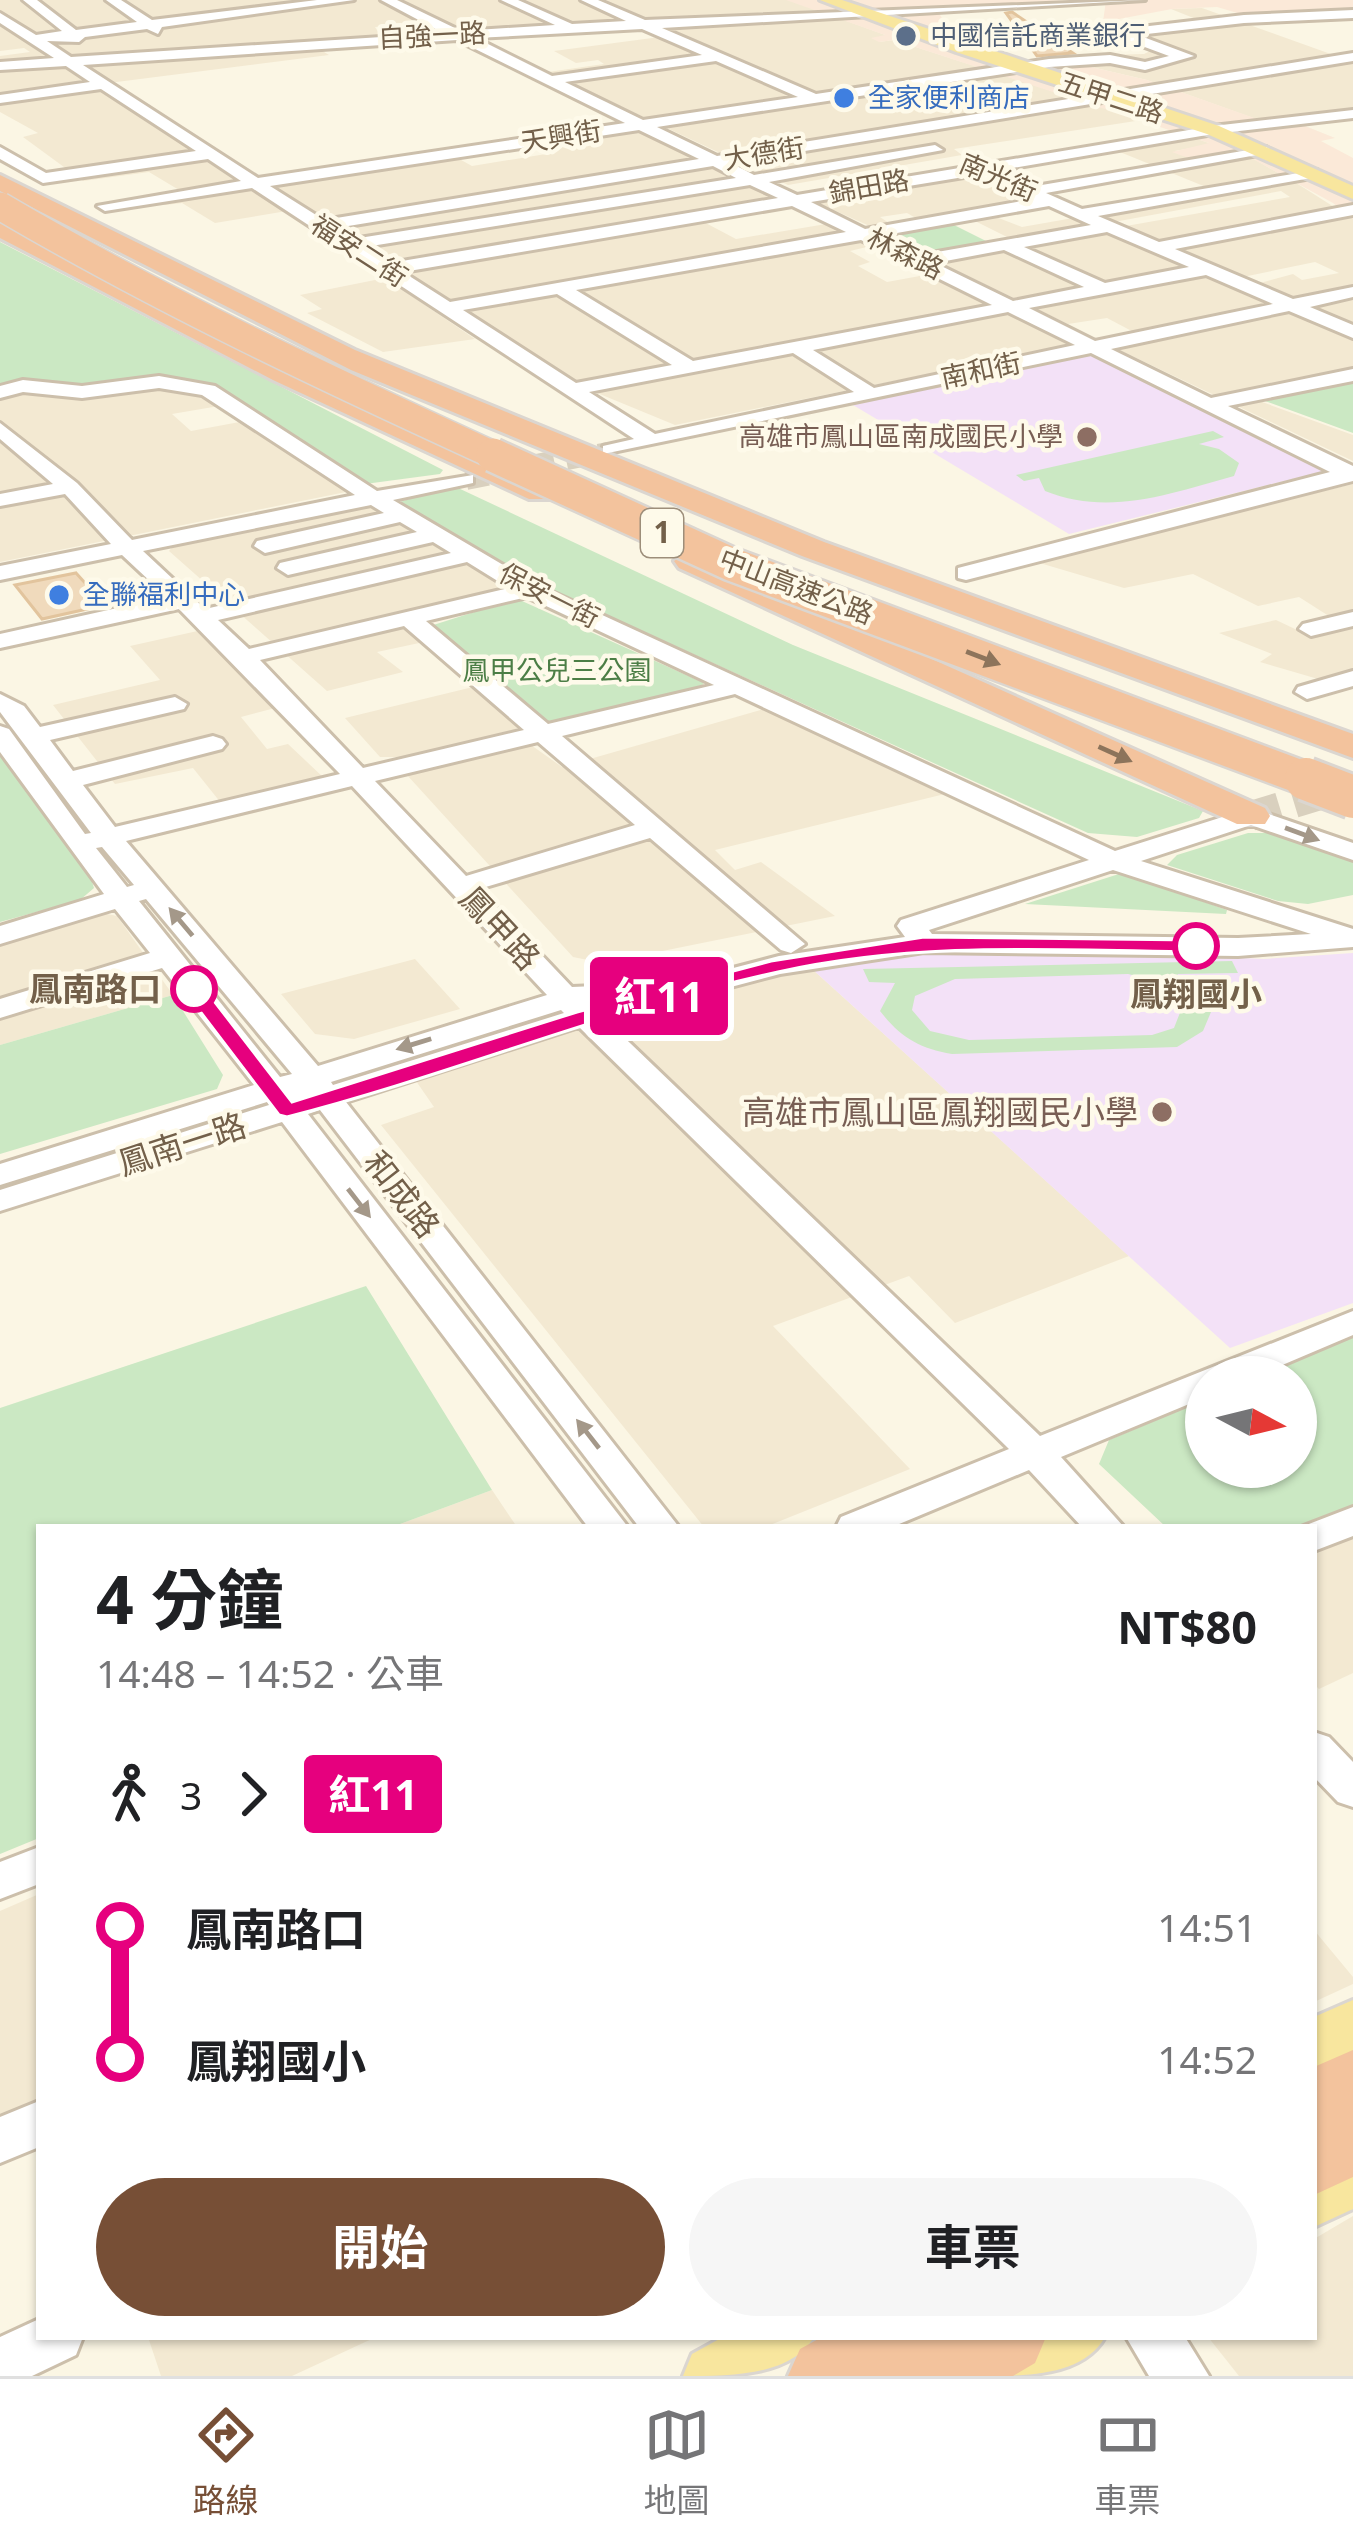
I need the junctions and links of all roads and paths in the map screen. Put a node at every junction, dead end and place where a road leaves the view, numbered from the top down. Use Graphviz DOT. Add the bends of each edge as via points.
graph roads {
  1 [pos="29,0"];
  2 [pos="112,0"];
  3 [pos="177,0"];
  4 [pos="238,0"];
  5 [pos="387,0"];
  6 [pos="507,0"];
  7 [pos="587,0"];
  8 [pos="828,0"];
  9 [pos="1139,0"];
  10 [pos="984,1"];
  11 [pos="341,3"];
  12 [pos="1202,5"];
  13 [pos="649,7"];
  14 [pos="607,9"];
  15 [pos="942,9"];
  16 [pos="261,10"];
  17 [pos="537,12"];
  18 [pos="1353,14"];
  19 [pos="490,15"];
  20 [pos="873,16"];
  21 [pos="0,17"];
  22 [pos="207,17"];
  23 [pos="424,18"];
  24 [pos="1244,19"];
  25 [pos="642,24"];
  26 [pos="155,28"];
  27 [pos="573,28"];
  28 [pos="497,32"];
  29 [pos="457,35"];
  30 [pos="1292,35"];
  31 [pos="77,36"];
  32 [pos="755,36"];
  33 [pos="240,37"];
  34 [pos="735,39"];
  35 [pos="1133,40"];
  36 [pos="36,41"];
  37 [pos="327,42"];
  38 [pos="1093,43"];
  39 [pos="10,45"];
  40 [pos="691,45"];
  41 [pos="1323,45"];
  42 [pos="258,47"];
  43 [pos="1006,47"];
  44 [pos="962,49"];
  45 [pos="188,52"];
  46 [pos="718,56"];
  47 [pos="1352,58"];
  48 [pos="1198,59"];
  49 [pos="68,61"];
  50 [pos="0,66"];
  51 [pos="1017,67"];
  52 [pos="1245,73"];
  53 [pos="550,80"];
  54 [pos="100,86"];
  55 [pos="1101,95"];
  56 [pos="0,98"];
  57 [pos="814,98"];
  58 [pos="1348,117"];
  59 [pos="641,124"];
  60 [pos="1213,130"];
  61 [pos="895,133"];
  62 [pos="702,140"];
  63 [pos="680,144"];
  64 [pos="1095,149"];
  65 [pos="935,151"];
  66 [pos="0,152"];
  67 [pos="1266,152"];
  68 [pos="210,154"];
  69 [pos="716,161"];
  70 [pos="361,167"];
  71 [pos="977,169"];
  72 [pos="1150,171"];
  73 [pos="1311,173"];
  74 [pos="753,180"];
  75 [pos="0,182"];
  76 [pos="255,183"];
  77 [pos="392,187"];
  78 [pos="1030,192"];
  79 [pos="1202,192"];
  80 [pos="1353,194"];
  81 [pos="409,198"];
  82 [pos="794,200"];
  83 [pos="1051,201"];
  84 [pos="0,206"];
  85 [pos="105,206"];
  86 [pos="426,209"];
  87 [pos="1353,210"];
  88 [pos="1081,214"];
  89 [pos="71,219"];
  90 [pos="950,219"];
  91 [pos="0,224"];
  92 [pos="320,226"];
  93 [pos="1110,226"];
  94 [pos="456,228"];
  95 [pos="864,235"];
  96 [pos="350,245"];
  97 [pos="1006,245"];
  98 [pos="1158,247"];
  99 [pos="495,251"];
  100 [pos="918,261"];
  101 [pos="387,269"];
  102 [pos="1208,269"];
  103 [pos="560,288"];
  104 [pos="1103,289"];
  105 [pos="1353,292"];
  106 [pos="1291,305"];
  107 [pos="1011,306"];
  108 [pos="446,308"];
  109 [pos="1353,332"];
  110 [pos="1094,347"];
  111 [pos="791,348"];
  112 [pos="332,351"];
  113 [pos="688,368"];
  114 [pos="283,374"];
  115 [pos="1353,375"];
  116 [pos="572,390"];
  117 [pos="0,392"];
  118 [pos="871,394"];
  119 [pos="1210,404"];
  120 [pos="0,429"];
  121 [pos="651,442"];
  122 [pos="610,450"];
  123 [pos="1352,473"];
  124 [pos="466,479"];
  125 [pos="70,487"];
  126 [pos="373,497"];
  127 [pos="0,500"];
  128 [pos="402,515"];
  129 [pos="713,529"];
  130 [pos="654,530"];
  131 [pos="435,535"];
  132 [pos="265,546"];
  133 [pos="127,548"];
  134 [pos="469,555"];
  135 [pos="288,568"];
  136 [pos="0,573"];
  137 [pos="966,573"];
  138 [pos="529,590"];
  139 [pos="190,609"];
  140 [pos="1353,619"];
  141 [pos="410,620"];
  142 [pos="1311,629"];
  143 [pos="0,641"];
  144 [pos="244,657"];
  145 [pos="1353,678"];
  146 [pos="739,686"];
  147 [pos="1307,692"];
  148 [pos="0,701"];
  149 [pos="176,704"];
  150 [pos="0,734"];
  151 [pos="544,735"];
  152 [pos="34,736"];
  153 [pos="213,744"];
  154 [pos="1353,747"];
  155 [pos="1353,767"];
  156 [pos="362,779"];
  157 [pos="66,781"];
  158 [pos="1353,797"];
  159 [pos="1251,816"];
  160 [pos="654,828"];
  161 [pos="109,838"];
  162 [pos="78,844"];
  163 [pos="1353,852"];
  164 [pos="1114,861"];
  165 [pos="461,886"];
  166 [pos="153,888"];
  167 [pos="121,898"];
  168 [pos="1353,917"];
  169 [pos="1305,926"];
  170 [pos="918,934"];
  171 [pos="0,935"];
  172 [pos="1353,938"];
  173 [pos="791,944"];
  174 [pos="168,957"];
  175 [pos="575,1007"];
  176 [pos="0,1009"];
  177 [pos="319,1087"];
  178 [pos="279,1100"];
  179 [pos="0,1175"];
  180 [pos="0,1201"];
  181 [pos="1353,1322"];
  182 [pos="1271,1356"];
  183 [pos="1185,1392"];
  184 [pos="1035,1453"];
  185 [pos="1353,1521"];
  186 [pos="607,1524"];
  187 [pos="658,1524"];
  188 [pos="862,1524"];
  189 [pos="1102,1524"];
  190 [pos="1317,1536"];
  191 [pos="1317,1752"];
  192 [pos="1353,1790"];
  193 [pos="36,1866"];
  194 [pos="0,1882"];
  195 [pos="1353,2024"];
  196 [pos="1317,2043"];
  197 [pos="1353,2081"];
  198 [pos="1317,2101"];
  199 [pos="36,2124"];
  200 [pos="0,2141"];
  201 [pos="51,2340"];
  202 [pos="778,2340"];
  203 [pos="891,2340"];
  204 [pos="1003,2340"];
  205 [pos="1069,2340"];
  206 [pos="1154,2340"];
  207 [pos="0,2364"];
  208 [pos="714,2376"];
  209 [pos="826,2376"];
  210 [pos="940,2376"];
  211 [pos="1010,2376"];
  212 [pos="1182,2376"];
  1 -- 31 [label="street"];
  2 -- 26 [label="street"];
  3 -- 22 [label="street"];
  4 -- 16 [label="street"];
  5 -- 23 [label="street, 林森路"];
  6 -- 17 [label="street"];
  7 -- 14 [label="street, 南光街"];
  8 -- 20 [label="main road, 五甲二路"];
  9 -- 15 [label="street"];
  10 -- 15 [label="street"];
  11 -- 16 [label="street"];
  12 -- 24 [label="street"];
  13 -- 14 [label="street"];
  14 -- 17 [label="street"];
  14 -- 25 [label="street, 南光街"];
  15 -- 20 [label="street"];
  16 -- 22 [label="street"];
  16 -- 37 [label="street"];
  17 -- 19 [label="street"];
  17 -- 27 [label="street"];
  18 -- 24 [label="street"];
  20 -- 25 [label="street, 自強一路"];
  20 -- 32 [label="street"];
  20 -- 44 [label="main road, 五甲二路"];
  21 -- 36 [label="street, 福安二街"];
  22 -- 26 [label="street"];
  22 -- 26 [label="street" via="223,27"];
  23 -- 28 [label="street" via="466,16"];
  23 -- 29 [label="street, 林森路"];
  24 -- 30 [label="street"];
  24 -- 35 [label="street" via="1120,33"];
  25 -- 27 [label="street, 自強一路"];
  25 -- 40 [label="street, 南光街"];
  26 -- 31 [label="street"];
  26 -- 45 [label="street"];
  27 -- 28 [label="street, 自強一路"];
  28 -- 29 [label="street, 自強一路"];
  29 -- 37 [label="street, 自強一路"];
  29 -- 53 [label="street, 林森路"];
  31 -- 36 [label="street"];
  33 -- 42 [label="street"];
  34 -- 40 [label="street"];
  35 -- 38 [label="street"];
  35 -- 48 [label="street"];
  36 -- 39 [label="street"];
  36 -- 49 [label="street, 福安二街"];
  37 -- 42 [label="street, 自強一路"];
  40 -- 46 [label="street, 南光街"];
  41 -- 47 [label="street"];
  42 -- 45 [label="street, 自強一路"];
  43 -- 44 [label="street"];
  44 -- 51 [label="main road, 五甲二路"];
  45 -- 49 [label="street, 自強一路"];
  46 -- 53 [label="street"];
  46 -- 57 [label="street, 南光街"];
  47 -- 52 [label="street, 大德街"];
  48 -- 51 [label="street, 天興街"];
  48 -- 52 [label="street"];
  49 -- 50 [label="street, 自強一路"];
  49 -- 54 [label="street, 福安二街"];
  51 -- 55 [label="main road, 五甲二路"];
  51 -- 57 [label="street, 天興街"];
  52 -- 55 [label="street, 大德街"];
  53 -- 59 [label="street, 林森路"];
  54 -- 56 [label="street"];
  54 -- 68 [label="street, 福安二街"];
  55 -- 60 [label="main road, 五甲二路"];
  55 -- 61 [label="street, 大德街"];
  57 -- 59 [label="street, 天興街"];
  57 -- 61 [label="street, 南光街"];
  58 -- 60 [label="street, 錦田路"];
  59 -- 63 [label="street, 林森路"];
  59 -- 70 [label="street, 天興街"];
  60 -- 64 [label="street, 錦田路"];
  60 -- 67 [label="main road, 五甲二路"];
  61 -- 65 [label="street, 南光街"];
  61 -- 69 [label="street, 大德街"];
  62 -- 63 [label="street"];
  63 -- 69 [label="street, 林森路"];
  64 -- 71 [label="street, 錦田路"];
  64 -- 72 [label="street"];
  65 -- 71 [label="street, 南光街"];
  65 -- 74 [label="street"];
  66 -- 68 [label="street" via="43,178"];
  67 -- 72 [label="street"];
  67 -- 73 [label="main road, 五甲二路"];
  68 -- 76 [label="street, 福安二街"];
  69 -- 74 [label="street, 林森路"];
  69 -- 86 [label="street, 大德街"];
  70 -- 76 [label="street, 天興街"];
  70 -- 77 [label="street"];
  71 -- 78 [label="street, 南光街"];
  71 -- 82 [label="street, 錦田路"];
  72 -- 78 [label="street"];
  72 -- 79 [label="street"];
  73 -- 79 [label="street"];
  73 -- 80 [label="main road, 五甲二路"];
  74 -- 82 [label="street, 林森路"];
  74 -- 94 [label="street"];
  75 -- 89 [label="highway"];
  75 -- 89 [label="highway"];
  75 -- 129 [label="highway, 中山高速公路 / 1" via="101,249 319,360"];
  76 -- 85 [label="street, 天興街"];
  76 -- 92 [label="street, 福安二街"];
  78 -- 83 [label="street, 南光街"];
  79 -- 88 [label="street"];
  81 -- 86 [label="street"];
  82 -- 95 [label="street, 林森路"];
  82 -- 99 [label="street, 錦田路"];
  83 -- 88 [label="street, 南光街"];
  83 -- 90 [label="street"];
  84 -- 130 [label="highway, 中山高速公路 / 1, bridge" via="301,367"];
  86 -- 92 [label="street, 大德街"];
  86 -- 94 [label="street"];
  87 -- 98 [label="street"];
  88 -- 93 [label="street, 南光街"];
  89 -- 112 [label="highway"];
  90 -- 95 [label="street"];
  90 -- 97 [label="street"];
  91 -- 114 [label="highway"];
  92 -- 96 [label="street, 福安二街"];
  93 -- 97 [label="street"];
  93 -- 98 [label="street, 南光街"];
  94 -- 96 [label="street"];
  94 -- 99 [label="street"];
  95 -- 100 [label="street, 林森路"];
  95 -- 103 [label="street"];
  96 -- 101 [label="street, 福安二街"];
  97 -- 100 [label="street"];
  97 -- 104 [label="street"];
  98 -- 102 [label="street, 南光街"];
  99 -- 101 [label="street, 錦田路"];
  100 -- 107 [label="street, 林森路"];
  101 -- 108 [label="street, 福安二街"];
  102 -- 104 [label="street"];
  102 -- 106 [label="street, 南光街"];
  103 -- 108 [label="street"];
  103 -- 113 [label="street"];
  104 -- 107 [label="street"];
  105 -- 106 [label="street, 南和街"];
  106 -- 109 [label="street, 南光街"];
  106 -- 110 [label="street, 南和街"];
  107 -- 110 [label="street, 林森路"];
  107 -- 111 [label="street"];
  108 -- 116 [label="street, 福安二街"];
  110 -- 118 [label="street, 南和街"];
  110 -- 119 [label="street, 林森路"];
  111 -- 113 [label="street"];
  111 -- 118 [label="street"];
  112 -- 129 [label="highway" via="598,468"];
  112 -- 154 [label="highway" via="813,549"];
  113 -- 116 [label="street"];
  114 -- 130 [label="highway"];
  114 -- 159 [label="highway, one-way"];
  115 -- 119 [label="street"];
  116 -- 121 [label="street, 福安二街"];
  117 -- 126 [label="street, 保安一街" via="159,382 208,390"];
  118 -- 121 [label="street, 南和街"];
  119 -- 123 [label="street, 林森路"];
  120 -- 125 [label="street, 鳳甲路"];
  121 -- 122 [label="street, 南和街"];
  123 -- 137 [label="street"];
  124 -- 126 [label="street"];
  125 -- 127 [label="street"];
  125 -- 133 [label="street, 鳳甲路"];
  126 -- 128 [label="street, 保安一街"];
  126 -- 133 [label="street"];
  128 -- 131 [label="street, 保安一街"];
  128 -- 132 [label="street"];
  129 -- 155 [label="highway, 中山高速公路 / 1"];
  130 -- 158 [label="highway, 中山高速公路 / 1, one-way, bridge"];
  131 -- 134 [label="street, 保安一街"];
  131 -- 135 [label="street"];
  133 -- 136 [label="street"];
  133 -- 139 [label="street, 鳳甲路"];
  134 -- 138 [label="street, 保安一街"];
  134 -- 139 [label="street"];
  138 -- 141 [label="street"];
  138 -- 146 [label="street, 保安一街"];
  139 -- 143 [label="street"];
  139 -- 144 [label="street, 鳳甲路"];
  140 -- 142 [label="street"];
  141 -- 144 [label="street"];
  141 -- 151 [label="street"];
  144 -- 156 [label="street, 鳳甲路"];
  145 -- 147 [label="street"];
  146 -- 151 [label="street"];
  146 -- 164 [label="street, 保安一街"];
  148 -- 152 [label="street, 和成路"];
  149 -- 152 [label="street"];
  150 -- 162 [label="street, 和成路"];
  151 -- 156 [label="street"];
  151 -- 160 [label="street"];
  152 -- 157 [label="street, 和成路"];
  153 -- 157 [label="street"];
  156 -- 161 [label="street"];
  156 -- 165 [label="street, 鳳甲路"];
  157 -- 161 [label="street, 和成路"];
  159 -- 163 [label="street, one-way"];
  159 -- 164 [label="street"];
  160 -- 165 [label="street"];
  160 -- 173 [label="street"];
  161 -- 162 [label="street"];
  161 -- 166 [label="street, 和成路"];
  162 -- 167 [label="street, 和成路"];
  164 -- 169 [label="street, 保安一街"];
  164 -- 170 [label="street"];
  165 -- 175 [label="street, 鳳甲路"];
  166 -- 167 [label="street"];
  177 -- 166 [label="street, 和成路, one-way"];
  167 -- 171 [label="street"];
  167 -- 174 [label="street, 和成路"];
  168 -- 169 [label="street, 鳳南一路"];
  169 -- 170 [label="street, 鳳南一路"];
  169 -- 172 [label="street"];
  170 -- 172 [label="street, 鳳南一路" via="1283,946"];
  170 -- 173 [label="street, 鳳南一路"];
  170 -- 175 [label="street, 鳳南一路"];
  173 -- 175 [label="street, 鳳南一路"];
  174 -- 176 [label="street"];
  174 -- 178 [label="street, 和成路"];
  175 -- 177 [label="street, 鳳南一路"];
  175 -- 184 [label="street, 鳳甲路"];
  177 -- 178 [label="street, 鳳南一路"];
  187 -- 177 [label="street, 和成路, one-way"];
  178 -- 179 [label="street, 鳳南一路"];
  178 -- 180 [label="street, 鳳南一路"];
  178 -- 186 [label="street, 和成路, one-way"];
  181 -- 182 [label="street"];
  183 -- 184 [label="street"];
  184 -- 188 [label="street"];
  184 -- 189 [label="street, 鳳甲路"];
  185 -- 190 [label="street"];
  191 -- 192 [label="street"];
  193 -- 194 [label="street"];
  195 -- 196 [label="main road"];
  197 -- 198 [label="highway"];
  199 -- 200 [label="street"];
  201 -- 207 [label="street"];
  202 -- 208 [label="main road"];
  203 -- 209 [label="highway"];
  204 -- 210 [label="highway"];
  205 -- 211 [label="main road"];
  206 -- 212 [label="street"];
}
